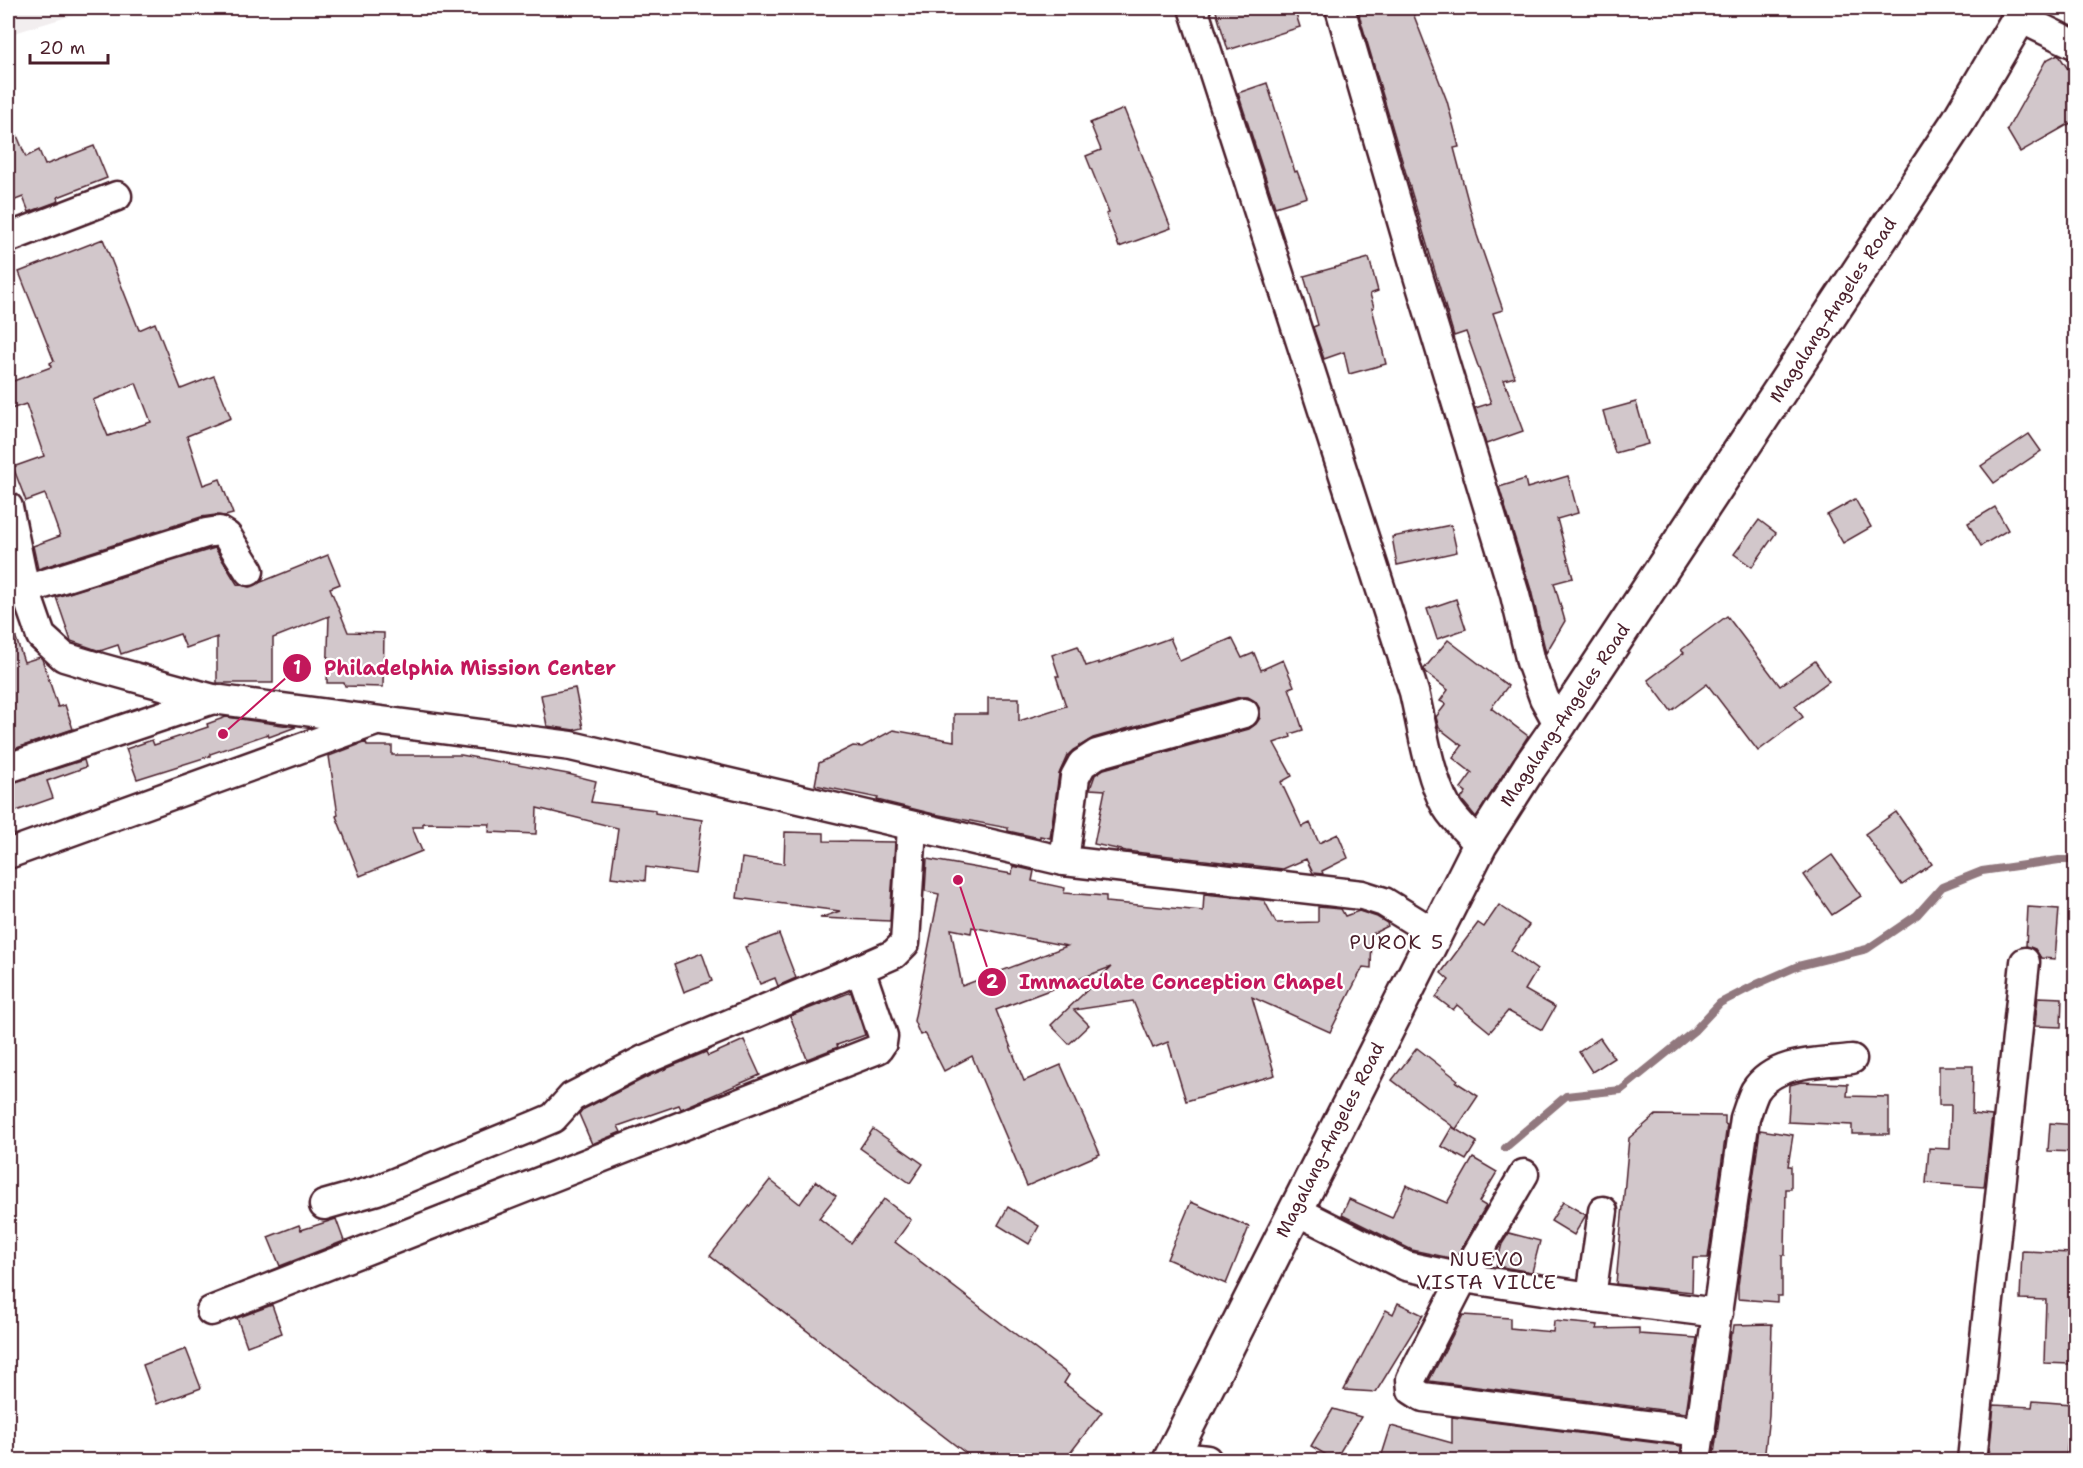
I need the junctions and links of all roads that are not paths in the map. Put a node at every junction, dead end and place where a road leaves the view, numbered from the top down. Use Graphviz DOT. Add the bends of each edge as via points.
graph roads {
  1 [pos="1193,8"];
  2 [pos="1340,8"];
  3 [pos="2021,12"];
  4 [pos="2076,45"];
  5 [pos="117,196"];
  6 [pos="8,238"];
  7 [pos="8,507"];
  8 [pos="249,572"];
  9 [pos="22,604"];
  10 [pos="213,699"];
  11 [pos="1244,713"];
  12 [pos="378,721"];
  13 [pos="1559,725"];
  14 [pos="8,768"];
  15 [pos="912,827"];
  16 [pos="1480,845"];
  17 [pos="8,854"];
  18 [pos="1064,861"];
  19 [pos="1434,933"];
  20 [pos="2025,962"];
  21 [pos="860,969"];
  22 [pos="1852,1059"];
  23 [pos="1524,1174"];
  24 [pos="324,1205"];
  25 [pos="1295,1210"];
  26 [pos="1603,1211"];
  27 [pos="1463,1278"];
  28 [pos="1591,1297"];
  29 [pos="211,1311"];
  30 [pos="1718,1313"];
  31 [pos="1701,1432"];
  32 [pos="1171,1458"];
  33 [pos="1207,1461"];
  34 [pos="1696,1461"];
  35 [pos="1972,1461"];
  1 -- 16 [label="street" via="1414,692 1435,777 1445,805"];
  2 -- 13 [label="street" via="1515,595 1531,662"];
  3 -- 4 [label="street"];
  3 -- 13 [label="main road, Magalang-Angeles Road" via="1959,120"];
  5 -- 6 [label="street"];
  7 -- 9 [label="street"];
  8 -- 9 [label="street" via="227,536 219,531 206,532"];
  9 -- 10 [label="street" via="41,636 64,657"];
  10 -- 12 [label="street"];
  10 -- 14 [label="street"];
  11 -- 18 [label="street" via="1097,754 1082,764 1075,777"];
  12 -- 15 [label="street" via="571,746"];
  12 -- 17 [label="street"];
  13 -- 16 [label="main road, Magalang-Angeles Road"];
  15 -- 18 [label="street"];
  15 -- 21 [label="street" via="905,943 894,954"];
  16 -- 19 [label="main road, Magalang-Angeles Road"];
  18 -- 19 [label="street" via="1362,895 1384,902"];
  19 -- 25 [label="main road, Magalang-Angeles Road"];
  20 -- 35 [label="street"];
  21 -- 24 [label="street" via="644,1060 572,1097 553,1118 377,1190"];
  21 -- 29 [label="street" via="883,1036 878,1049"];
  22 -- 30 [label="street" via="1793,1066 1772,1074 1756,1091 1745,1118"];
  23 -- 27 [label="street"];
  25 -- 27 [label="street" via="1406,1266"];
  25 -- 32 [label="main road, Magalang-Angeles Road"];
  26 -- 28 [label="street"];
  27 -- 28 [label="street"];
  27 -- 31 [label="street" via="1412,1379 1412,1390 1423,1397"];
  28 -- 30 [label="street"];
  30 -- 31 [label="street"];
  31 -- 34 [label="street"];
  32 -- 33 [label="street"];
}
